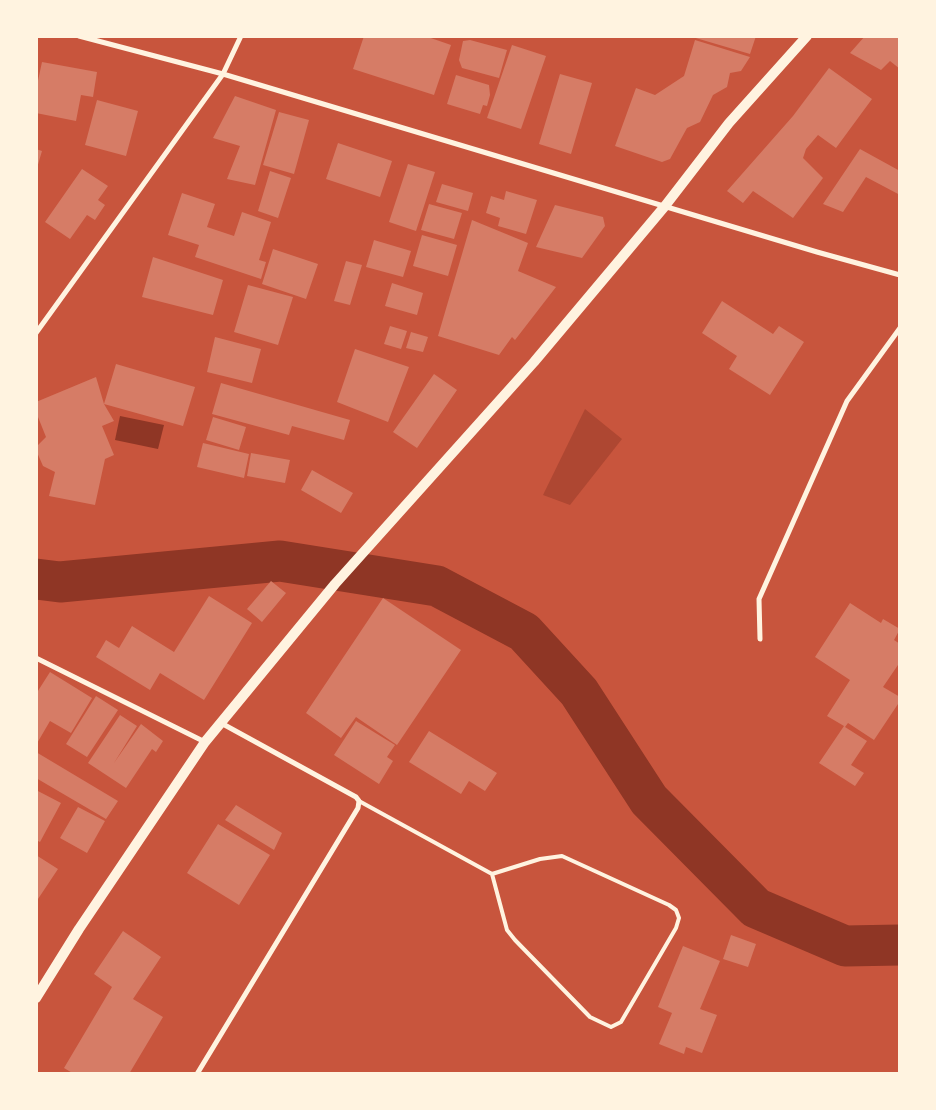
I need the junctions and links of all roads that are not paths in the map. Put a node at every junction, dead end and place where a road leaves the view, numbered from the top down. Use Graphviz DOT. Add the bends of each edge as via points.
graph roads {
  1 [pos="79,36"];
  2 [pos="241,36"];
  3 [pos="807,36"];
  4 [pos="223,74"];
  5 [pos="666,206"];
  6 [pos="900,275"];
  7 [pos="900,328"];
  8 [pos="36,333"];
  9 [pos="760,640"];
  10 [pos="36,658"];
  11 [pos="221,723"];
  12 [pos="205,742"];
  13 [pos="359,801"];
  14 [pos="492,874"];
  15 [pos="36,998"];
  16 [pos="197,1074"];
  1 -- 4 [label="street"];
  2 -- 4 [label="street"];
  3 -- 5 [label="main road" via="729,123"];
  4 -- 5 [label="street"];
  4 -- 8 [label="street"];
  5 -- 6 [label="street"];
  5 -- 11 [label="main road" via="451,456 335,584"];
  7 -- 9 [label="street" via="846,401 759,600"];
  10 -- 12 [label="street"];
  11 -- 12 [label="main road"];
  11 -- 13 [label="street"];
  12 -- 15 [label="main road"];
  13 -- 14 [label="lane"];
  13 -- 16 [label="street" via="358,808"];
  14 -- 14 [label="lane" via="507,930 515,940 590,1017 610,1027 621,1022 676,928 679,918 676,910 562,856 540,859"];
}
